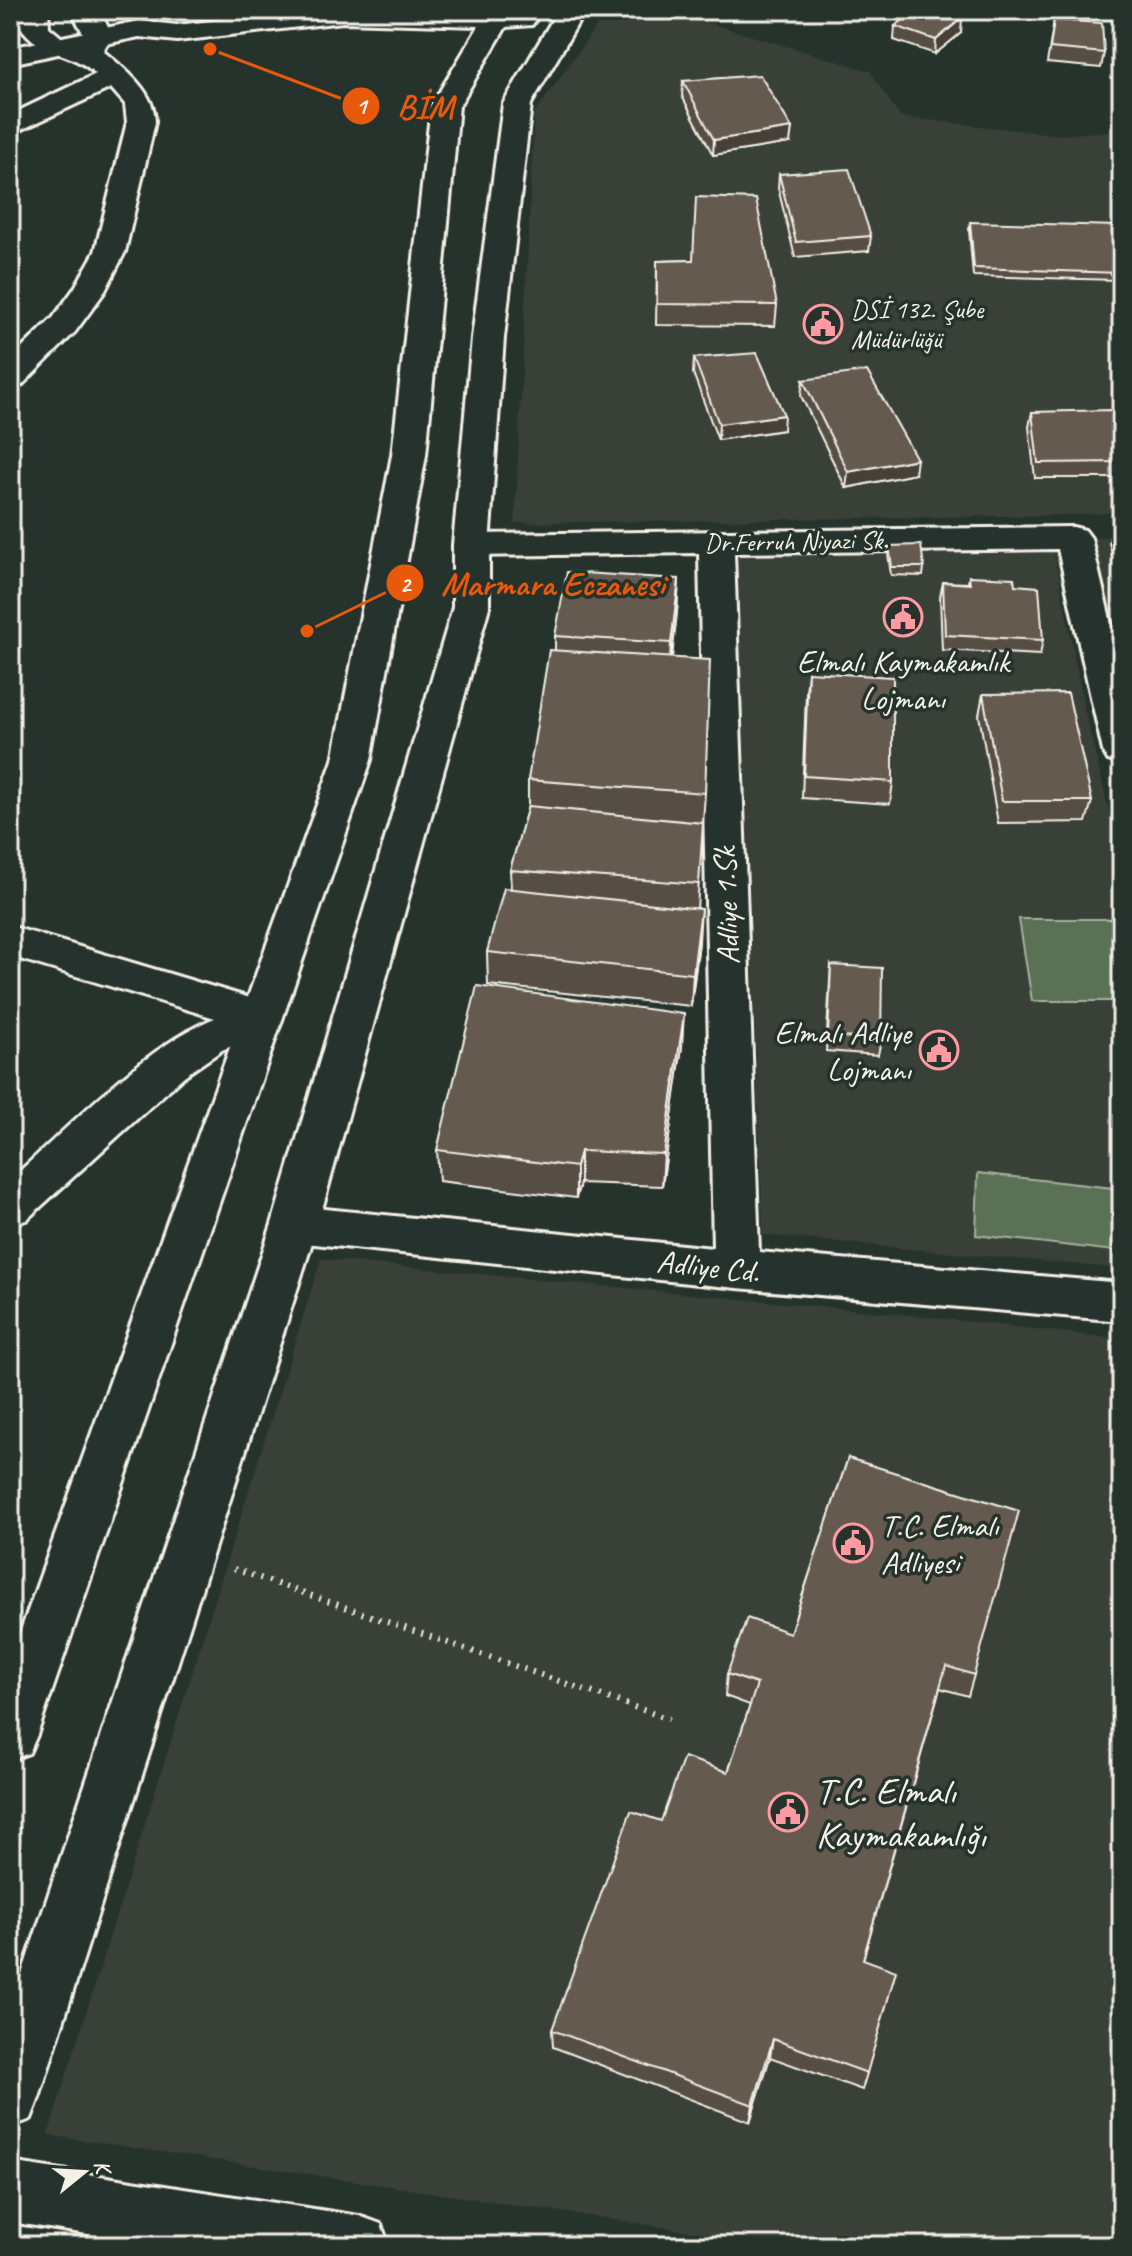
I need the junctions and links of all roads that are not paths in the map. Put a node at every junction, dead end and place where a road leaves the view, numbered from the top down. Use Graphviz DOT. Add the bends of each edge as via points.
graph roads {
  1 [pos="34,10"];
  2 [pos="85,10"];
  3 [pos="186,10"];
  4 [pos="572,13"];
  5 [pos="502,15"];
  6 [pos="139,29"];
  7 [pos="94,44"];
  8 [pos="52,46"];
  9 [pos="10,56"];
  10 [pos="112,77"];
  11 [pos="10,126"];
  12 [pos="10,378"];
  13 [pos="716,542"];
  14 [pos="471,545"];
  15 [pos="1122,751"];
  16 [pos="10,941"];
  17 [pos="262,1017"];
  18 [pos="10,1207"];
  19 [pos="295,1224"];
  20 [pos="737,1269"];
  21 [pos="1122,1302"];
  22 [pos="10,1735"];
  23 [pos="10,2098"];
  24 [pos="10,2192"];
  25 [pos="359,2246"];
  1 -- 8 [label="street" via="33,25"];
  2 -- 7 [label="street"];
  3 -- 6 [label="street"];
  4 -- 5 [label="street"];
  4 -- 14 [label="street" via="517,104 488,338"];
  5 -- 6 [label="street" via="378,12 177,33"];
  5 -- 17 [label="street" via="445,106 409,455 352,760"];
  6 -- 7 [label="street"];
  7 -- 8 [label="street"];
  7 -- 10 [label="street"];
  8 -- 9 [label="street"];
  10 -- 11 [label="street"];
  10 -- 12 [label="street" via="140,105 141,122 110,252 64,325"];
  13 -- 14 [label="street, Dr.Ferruh Niyazi Sk."];
  13 -- 15 [label="street, Dr.Ferruh Niyazi Sk." via="1073,538"];
  13 -- 20 [label="street, Adliye 1.Sk"];
  14 -- 19 [label="street" via="471,607"];
  16 -- 17 [label="street"];
  17 -- 18 [label="street" via="207,1039 169,1064"];
  17 -- 22 [label="street"];
  19 -- 20 [label="street, Adliye Cd."];
  19 -- 23 [label="street"];
  20 -- 21 [label="street, Adliye Cd."];
  24 -- 25 [label="street"];
}
